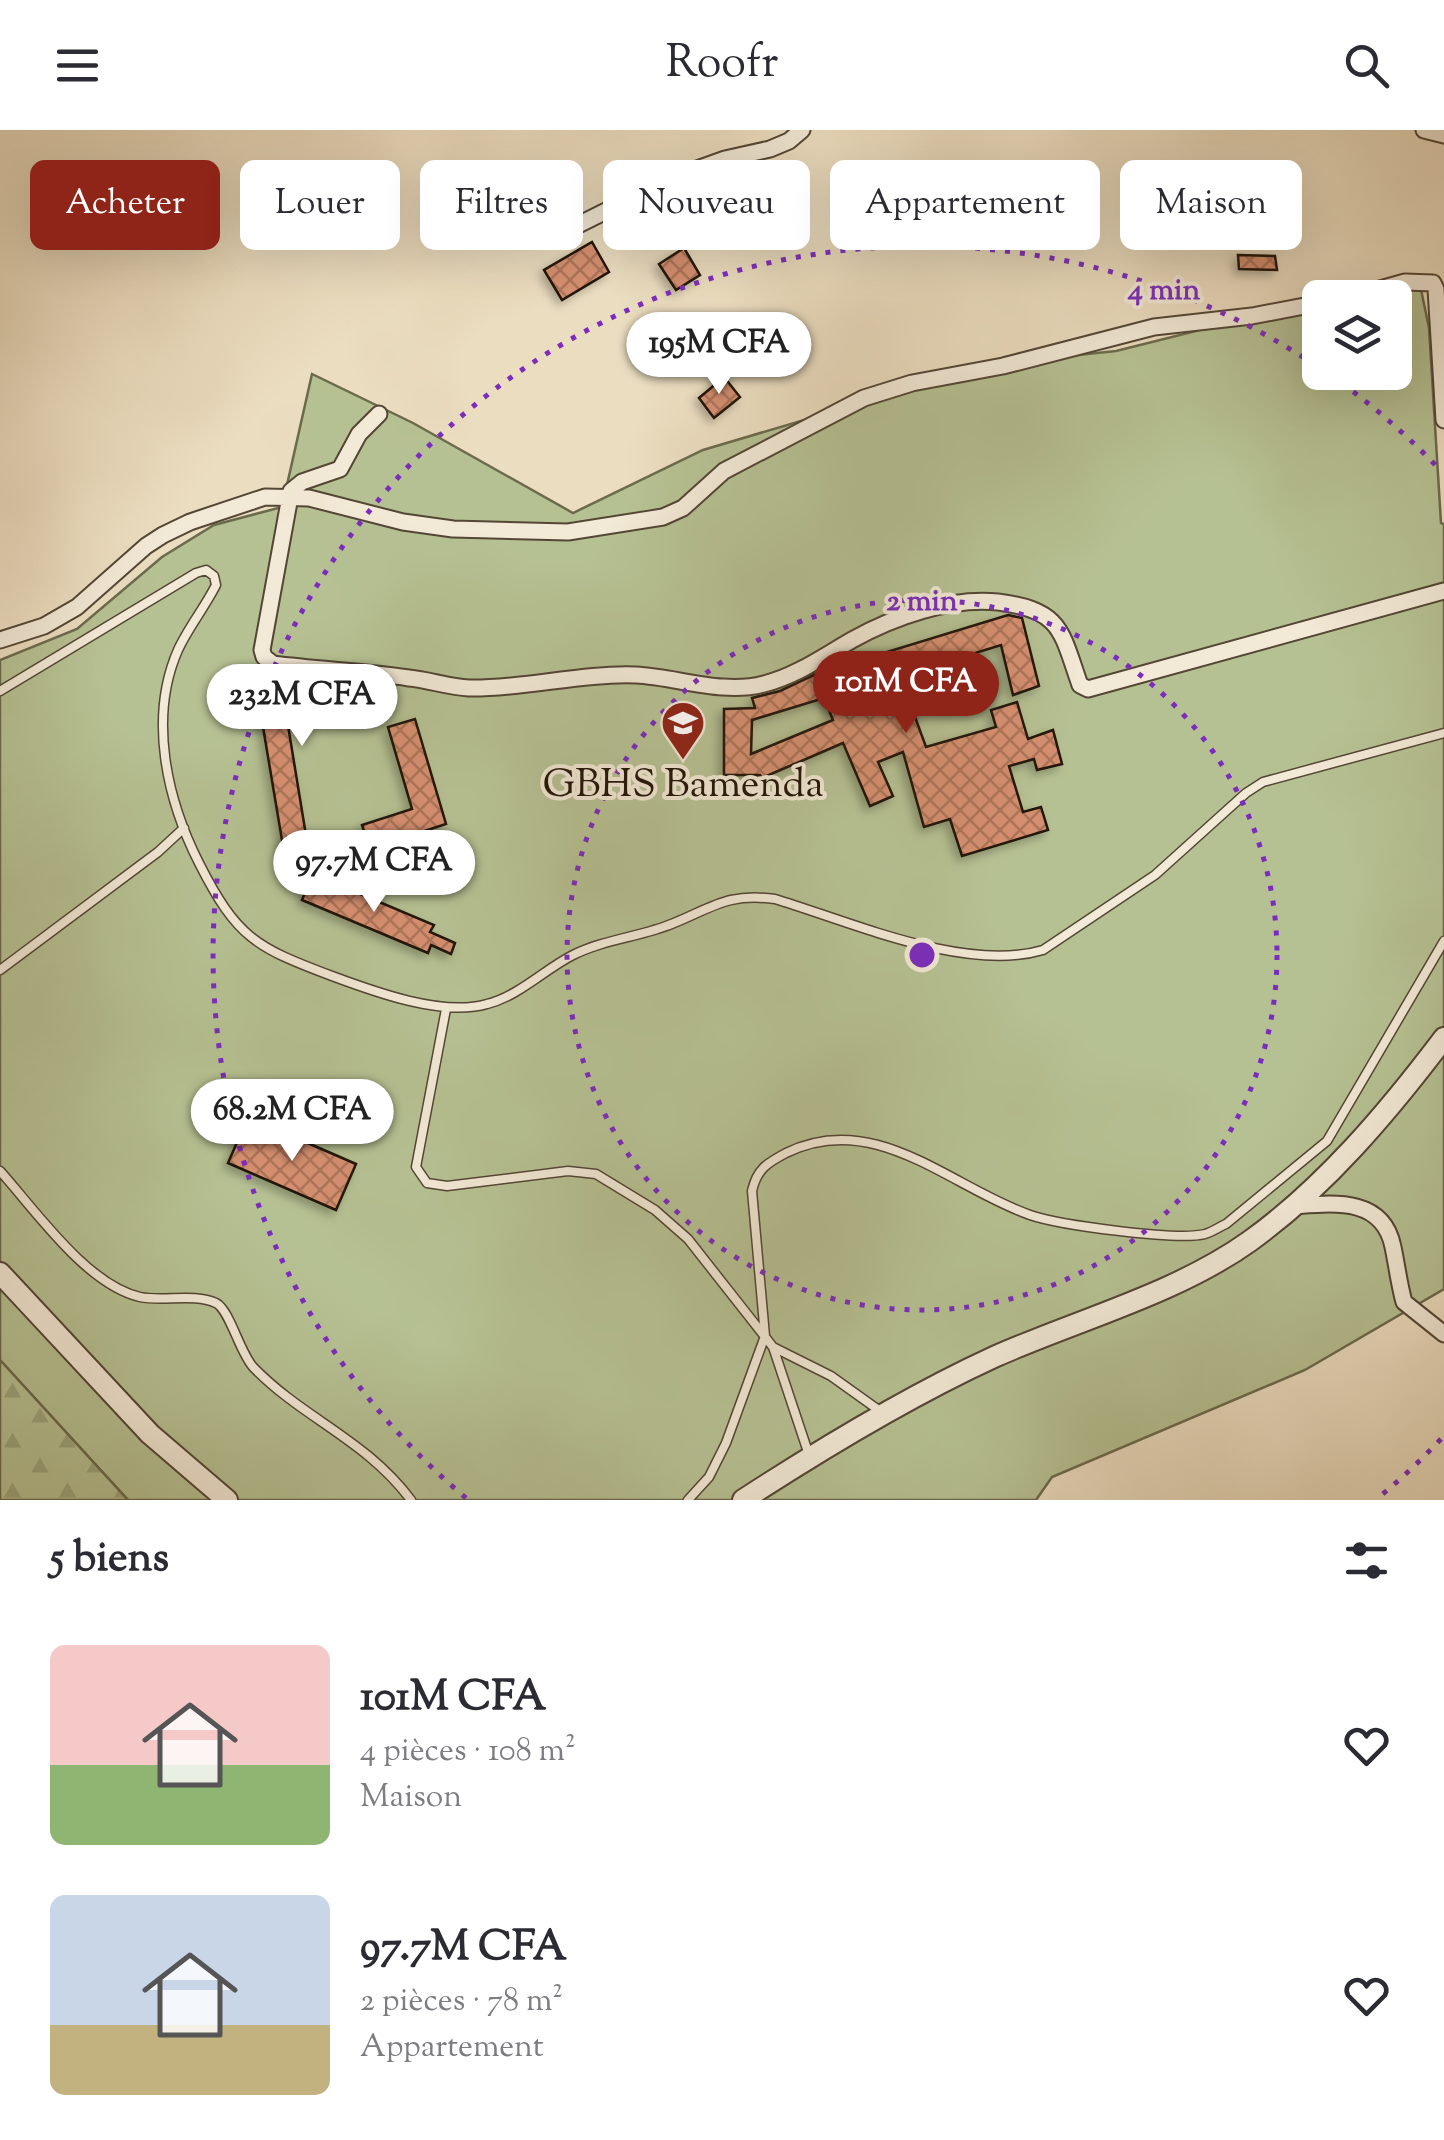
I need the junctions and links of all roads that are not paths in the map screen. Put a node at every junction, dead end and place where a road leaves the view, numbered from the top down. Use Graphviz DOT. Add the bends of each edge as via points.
graph roads {
  1 [pos="802,130"];
  2 [pos="1424,130"];
  3 [pos="1444,136"];
  4 [pos="583,222"];
  5 [pos="1412,282"];
  6 [pos="1302,306"];
  7 [pos="379,414"];
  8 [pos="1444,420"];
  9 [pos="290,496"];
  10 [pos="1444,590"];
  11 [pos="0,640"];
  12 [pos="0,691"];
  13 [pos="1444,733"];
  14 [pos="184,828"];
  15 [pos="1444,941"];
  16 [pos="0,970"];
  17 [pos="446,1009"];
  18 [pos="1444,1038"];
  19 [pos="0,1172"];
  20 [pos="1295,1206"];
  21 [pos="0,1272"];
  22 [pos="1444,1334"];
  23 [pos="765,1336"];
  24 [pos="772,1346"];
  25 [pos="884,1414"];
  26 [pos="810,1457"];
  27 [pos="227,1500"];
  28 [pos="411,1500"];
  29 [pos="688,1500"];
  30 [pos="743,1500"];
  1 -- 4 [label="street" via="770,150 672,178"];
  2 -- 3 [label="street"];
  5 -- 8 [label="street" via="1436,289"];
  6 -- 9 [label="street" via="1154,327 864,398 724,471 663,516 568,532 453,529"];
  7 -- 9 [label="street" via="340,469 294,486"];
  9 -- 10 [label="street" via="264,657 273,664 469,688 604,674 736,688 762,684 902,618 994,602 1052,619 1080,685 1088,689"];
  9 -- 11 [label="street" via="265,497 190,522 146,546 77,607"];
  12 -- 14 [label="lane" via="206,570 216,585 178,650 161,724 171,794"];
  13 -- 17 [label="lane" via="1263,782 1155,875 1043,950 952,953 748,895 585,950 488,1004"];
  14 -- 16 [label="lane"];
  14 -- 17 [label="lane" via="222,909 248,937 348,982"];
  15 -- 23 [label="lane" via="1328,1141 1208,1234 1102,1228 1029,1214 879,1144 807,1143 768,1162 752,1191"];
  17 -- 23 [label="lane" via="416,1167 427,1183 568,1170 596,1174 688,1239"];
  18 -- 20 [label="street" via="1406,1089"];
  19 -- 28 [label="lane" via="99,1278 143,1298 203,1301 224,1309 250,1364 366,1450"];
  20 -- 22 [label="street" via="1342,1202 1372,1213 1392,1242 1404,1302"];
  20 -- 25 [label="street" via="1212,1265 992,1358"];
  21 -- 27 [label="street" via="150,1434"];
  23 -- 24 [label="lane"];
  23 -- 29 [label="lane" via="726,1443"];
  24 -- 25 [label="lane" via="832,1376"];
  24 -- 26 [label="lane"];
  25 -- 26 [label="street"];
  26 -- 30 [label="street"];
}
